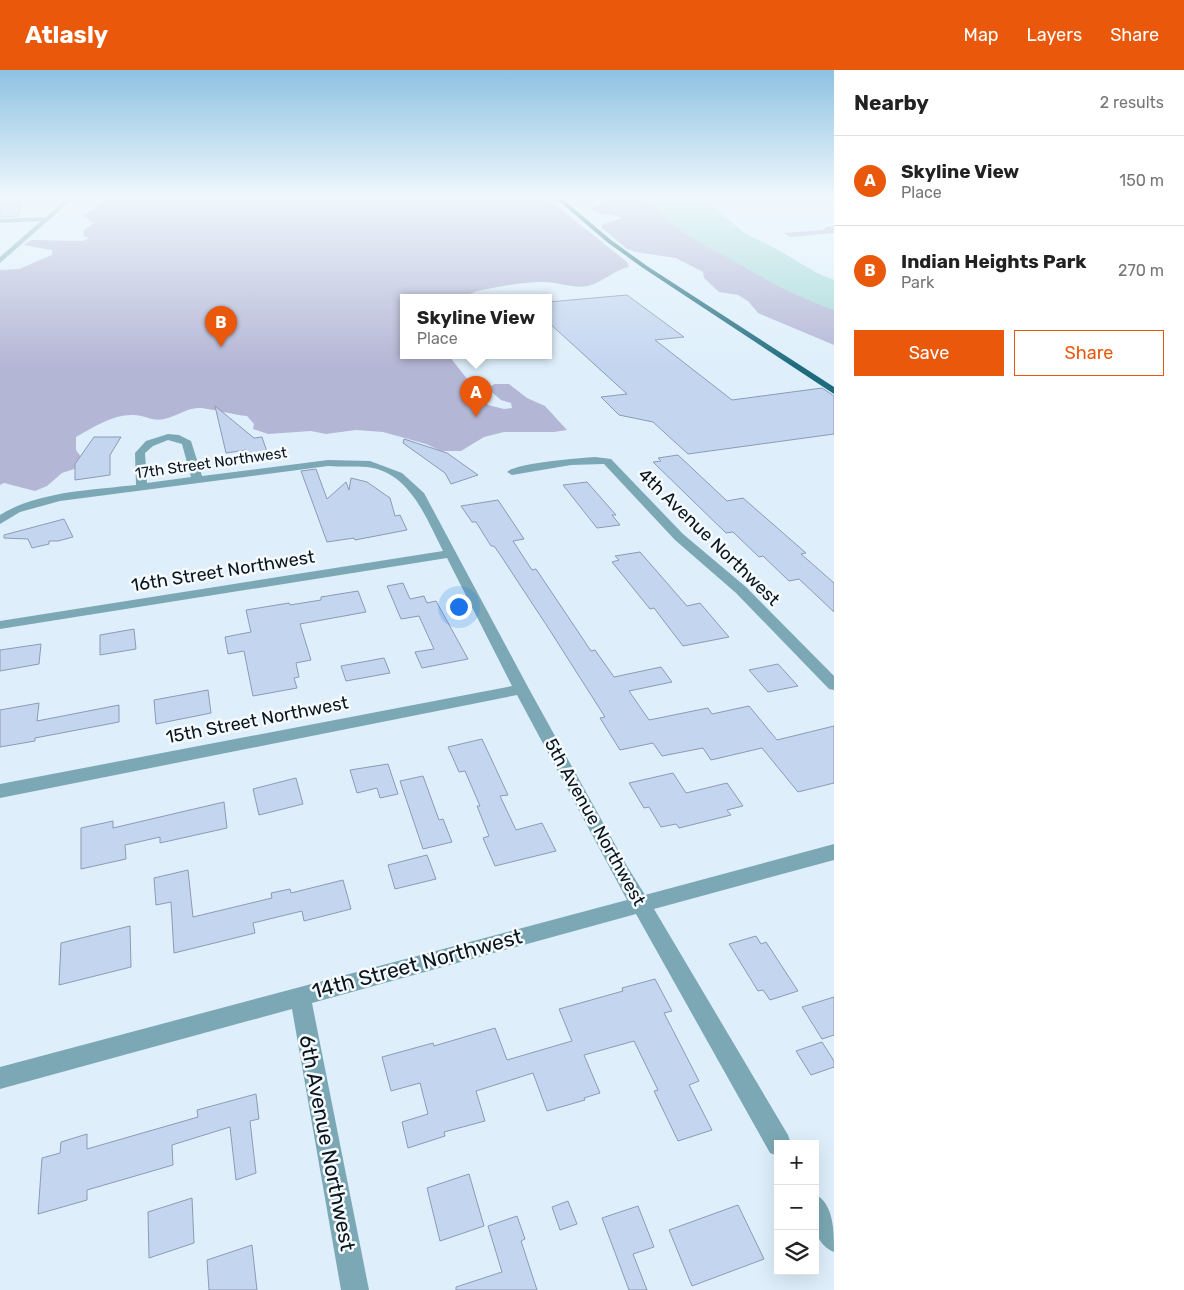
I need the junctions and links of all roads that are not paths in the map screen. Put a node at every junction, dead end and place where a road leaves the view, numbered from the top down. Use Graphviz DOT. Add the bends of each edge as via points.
graph roads {
  1 [pos="626,253"];
  2 [pos="834,391"];
  3 [pos="512,472"];
  4 [pos="197,479"];
  5 [pos="142,487"];
  6 [pos="420,495"];
  7 [pos="0,520"];
  8 [pos="451,554"];
  9 [pos="0,625"];
  10 [pos="834,685"];
  11 [pos="521,689"];
  12 [pos="0,791"];
  13 [pos="834,852"];
  14 [pos="640,904"];
  15 [pos="300,996"];
  16 [pos="0,1078"];
  17 [pos="777,1140"];
  18 [pos="819,1214"];
  19 [pos="834,1239"];
  20 [pos="355,1290"];
  1 -- 2 [label="main road"];
  3 -- 10 [label="street, 4th Avenue Northwest" via="591,460 607,461 679,537 741,590"];
  4 -- 5 [label="street, 17th Street Northwest"];
  4 -- 5 [label="street" via="187,443 168,437 148,444 140,453"];
  4 -- 6 [label="street, 17th Street Northwest" via="328,463 370,464 398,475"];
  5 -- 7 [label="street, 17th Street Northwest" via="59,498 16,510"];
  6 -- 8 [label="street, 5th Avenue Northwest"];
  8 -- 9 [label="street, 16th Street Northwest"];
  8 -- 11 [label="street, 5th Avenue Northwest"];
  11 -- 12 [label="street, 15th Street Northwest"];
  11 -- 14 [label="street, 5th Avenue Northwest"];
  13 -- 14 [label="street, 14th Street Northwest"];
  14 -- 15 [label="street, 14th Street Northwest"];
  14 -- 17 [label="street, 5th Avenue Northwest"];
  15 -- 16 [label="street, 14th Street Northwest"];
  15 -- 20 [label="street, 6th Avenue Northwest"];
  18 -- 19 [label="street"];
}
